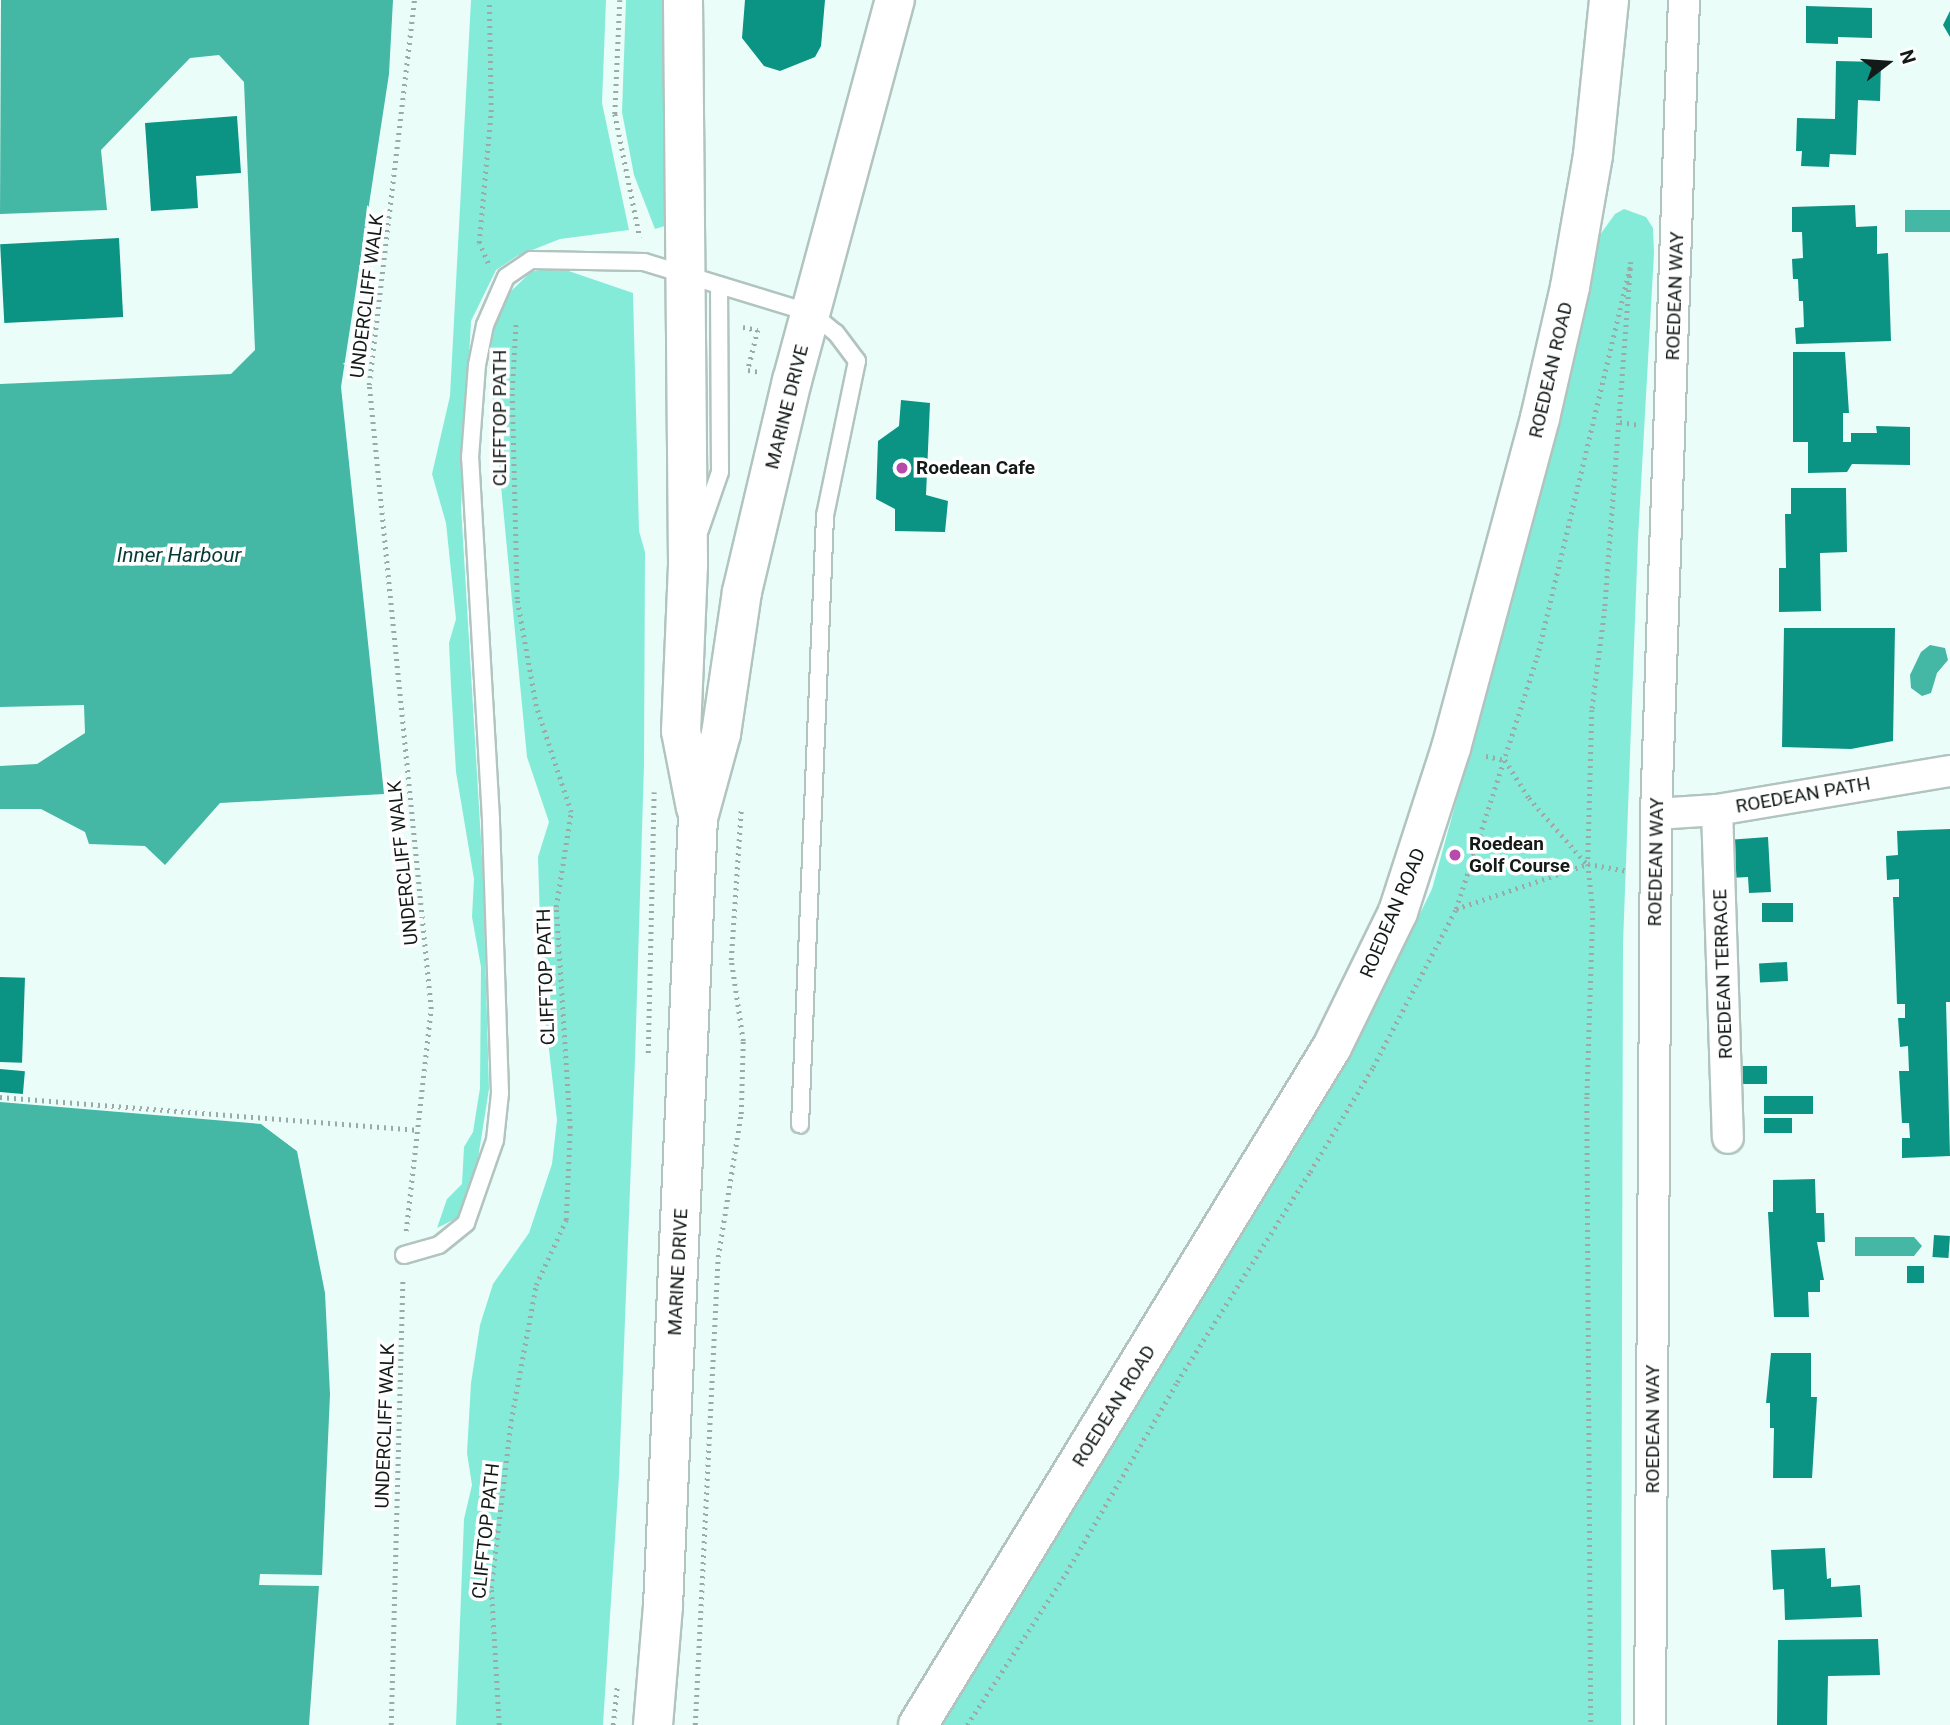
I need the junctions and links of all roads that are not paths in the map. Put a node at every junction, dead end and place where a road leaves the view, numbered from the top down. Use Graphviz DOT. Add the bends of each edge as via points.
graph roads {
  1 [pos="683,0"];
  2 [pos="895,0"];
  3 [pos="1609,0"];
  4 [pos="1684,0"];
  5 [pos="703,280"];
  6 [pos="811,313"];
  7 [pos="1950,771"];
  8 [pos="1717,810"];
  9 [pos="1656,814"];
  10 [pos="698,818"];
  11 [pos="800,1124"];
  12 [pos="1728,1138"];
  13 [pos="404,1255"];
  14 [pos="653,1725"];
  15 [pos="918,1725"];
  16 [pos="1650,1725"];
  1 -- 5 [label="main road, MARINE DRIVE"];
  2 -- 6 [label="main road, MARINE DRIVE"];
  3 -- 15 [label="main road, ROEDEAN ROAD" via="1593,155 1570,288 1540,418 1451,748 1398,912 1332,1047"];
  4 -- 9 [label="street, ROEDEAN WAY"];
  5 -- 6 [label="lane"];
  5 -- 10 [label="main road, MARINE DRIVE" via="681,730"];
  5 -- 13 [label="lane" via="644,262 547,257 512,272 495,295 485,325 477,365 471,458 491,819 498,1116 491,1160 466,1223 439,1245"];
  6 -- 10 [label="main road, MARINE DRIVE" via="742,592 721,734"];
  6 -- 11 [label="lane" via="853,353 858,373 825,516"];
  7 -- 8 [label="street, ROEDEAN PATH"];
  8 -- 9 [label="street, ROEDEAN PATH"];
  8 -- 12 [label="street, ROEDEAN TERRACE"];
  9 -- 16 [label="street, ROEDEAN WAY"];
  10 -- 14 [label="main road, MARINE DRIVE" via="663,1606"];
}
